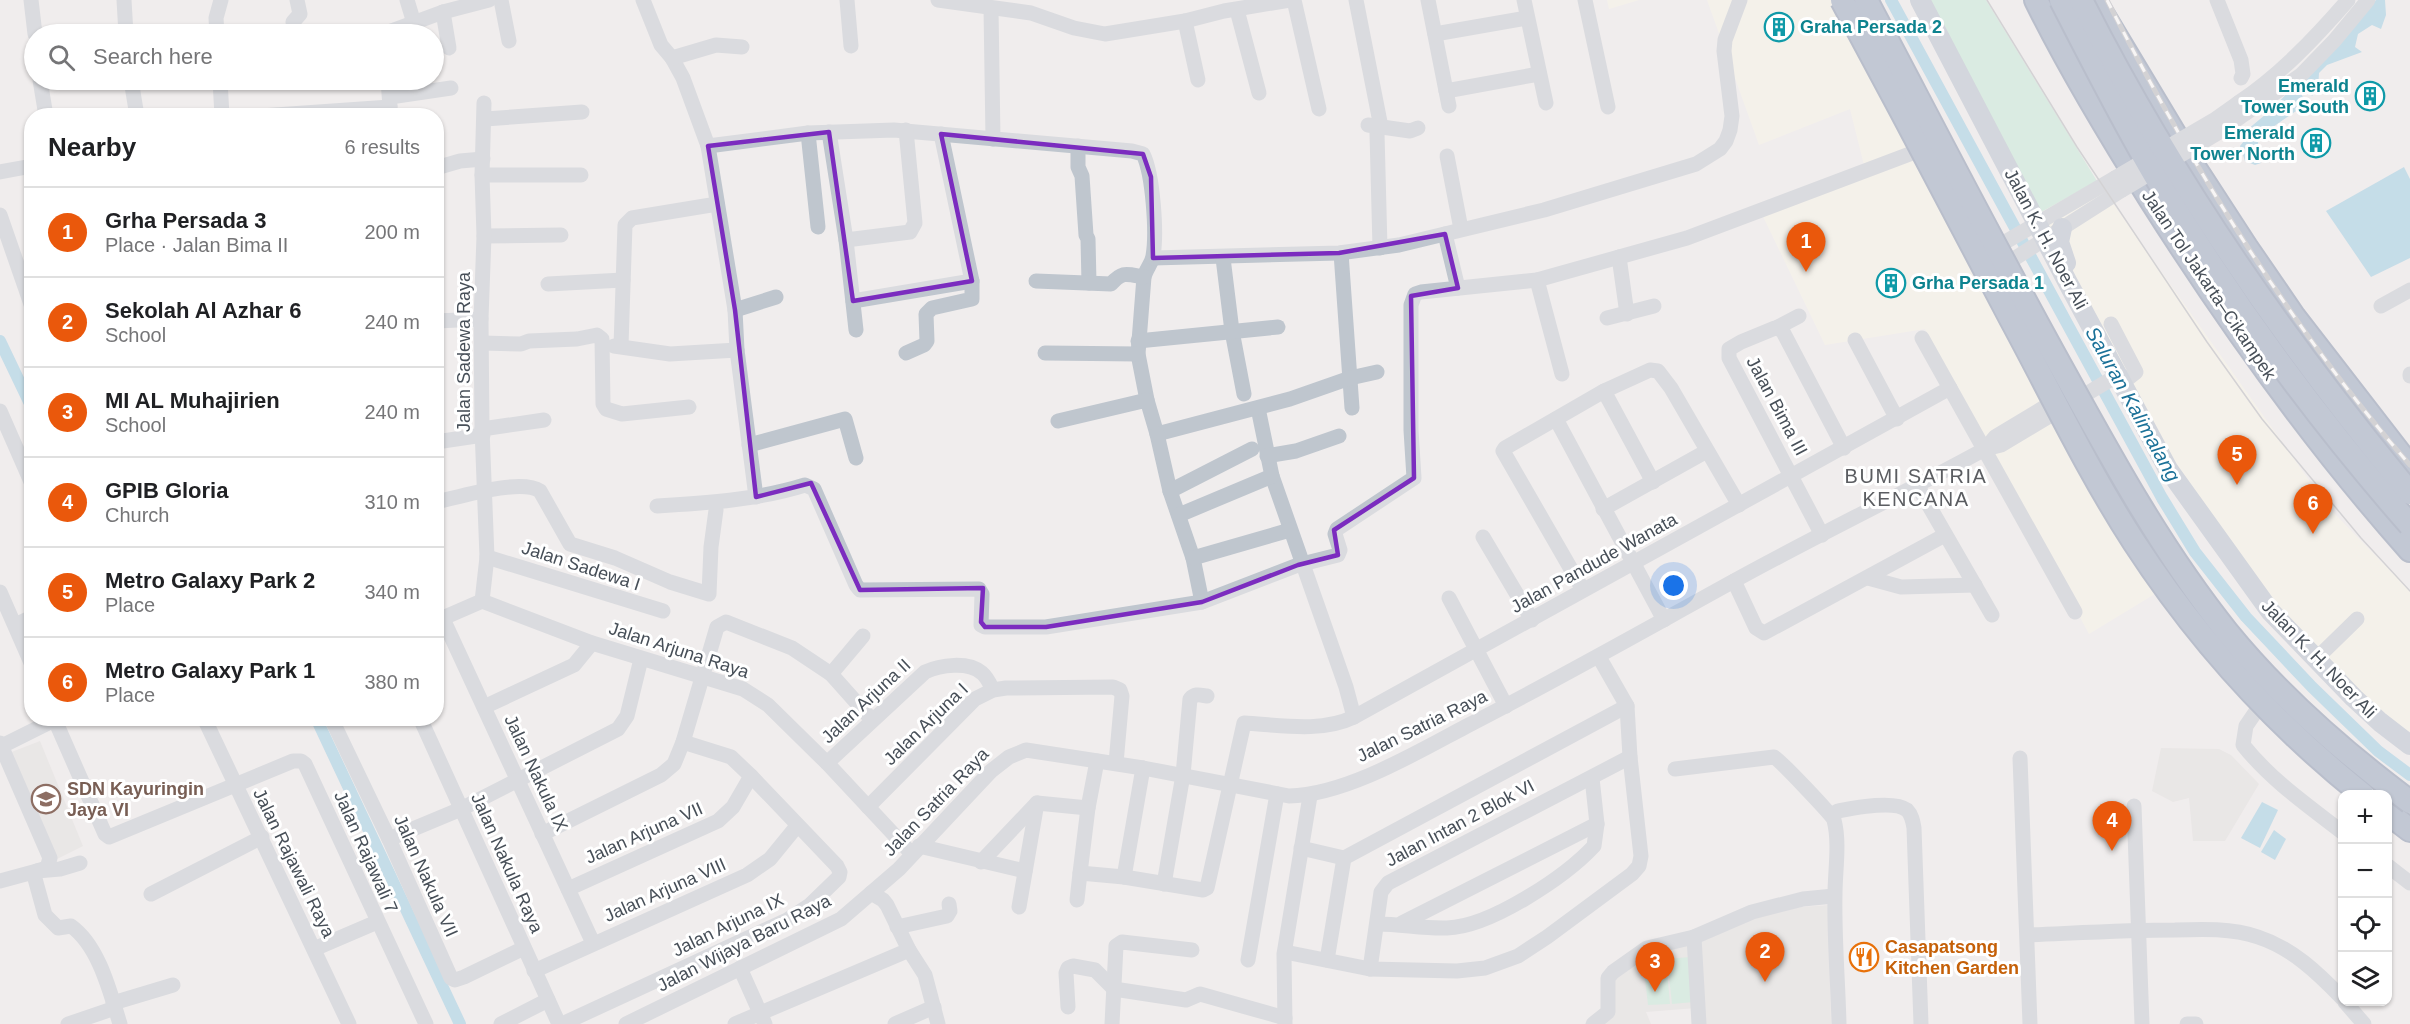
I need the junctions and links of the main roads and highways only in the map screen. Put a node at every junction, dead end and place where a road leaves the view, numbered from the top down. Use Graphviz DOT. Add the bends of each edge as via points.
graph roads {
  1 [pos="1833,0"];
  2 [pos="1842,0"];
  3 [pos="1866,0"];
  4 [pos="1920,0"];
  5 [pos="2020,0"];
  6 [pos="2036,0"];
  7 [pos="2061,0"];
  8 [pos="2081,0"];
  9 [pos="2094,0"];
  10 [pos="2046,21"];
  11 [pos="1945,208"];
  12 [pos="2062,228"];
  13 [pos="2068,283"];
  14 [pos="2022,350"];
  15 [pos="2410,467"];
  16 [pos="2410,493"];
  17 [pos="2410,525"];
  18 [pos="2410,550"];
  19 [pos="2410,745"];
  20 [pos="2348,790"];
  21 [pos="2356,790"];
  22 [pos="2410,802"];
  23 [pos="2392,816"];
  24 [pos="2392,824"];
  25 [pos="2410,830"];
  26 [pos="2410,836"];
  1 -- 11 [label="main road"];
  2 -- 21 [label="highway, bridge" via="2133,540 2202,638 2242,684 2297,740"];
  3 -- 22 [label="highway, bridge" via="2099,436 2187,580 2299,710"];
  4 -- 13 [label="main road, Jalan K. H. Noer Ali" via="2038,234"];
  5 -- 10 [label="highway"];
  6 -- 10 [label="highway, Jalan Tol Jakarta–Cikampek"];
  7 -- 17 [label="highway, bridge" via="2160,184 2231,293 2334,433"];
  8 -- 16 [label="highway, bridge" via="2170,157 2258,293"];
  9 -- 15 [label="highway" via="2246,247 2294,317"];
  10 -- 18 [label="highway, Jalan Tol Jakarta–Cikampek" via="2110,136 2207,287 2304,422"];
  11 -- 14 [label="main road"];
  11 -- 14 [label="main road" via="1970,222 1993,250 2025,329"];
  12 -- 13 [label="main road" via="2059,242"];
  13 -- 19 [label="main road, Jalan K. H. Noer Ali" via="2169,469 2270,611 2315,660"];
  14 -- 20 [label="main road" via="2060,405 2130,541 2200,639 2259,707"];
  23 -- 25 [label="highway"];
  24 -- 26 [label="main road"];
}
